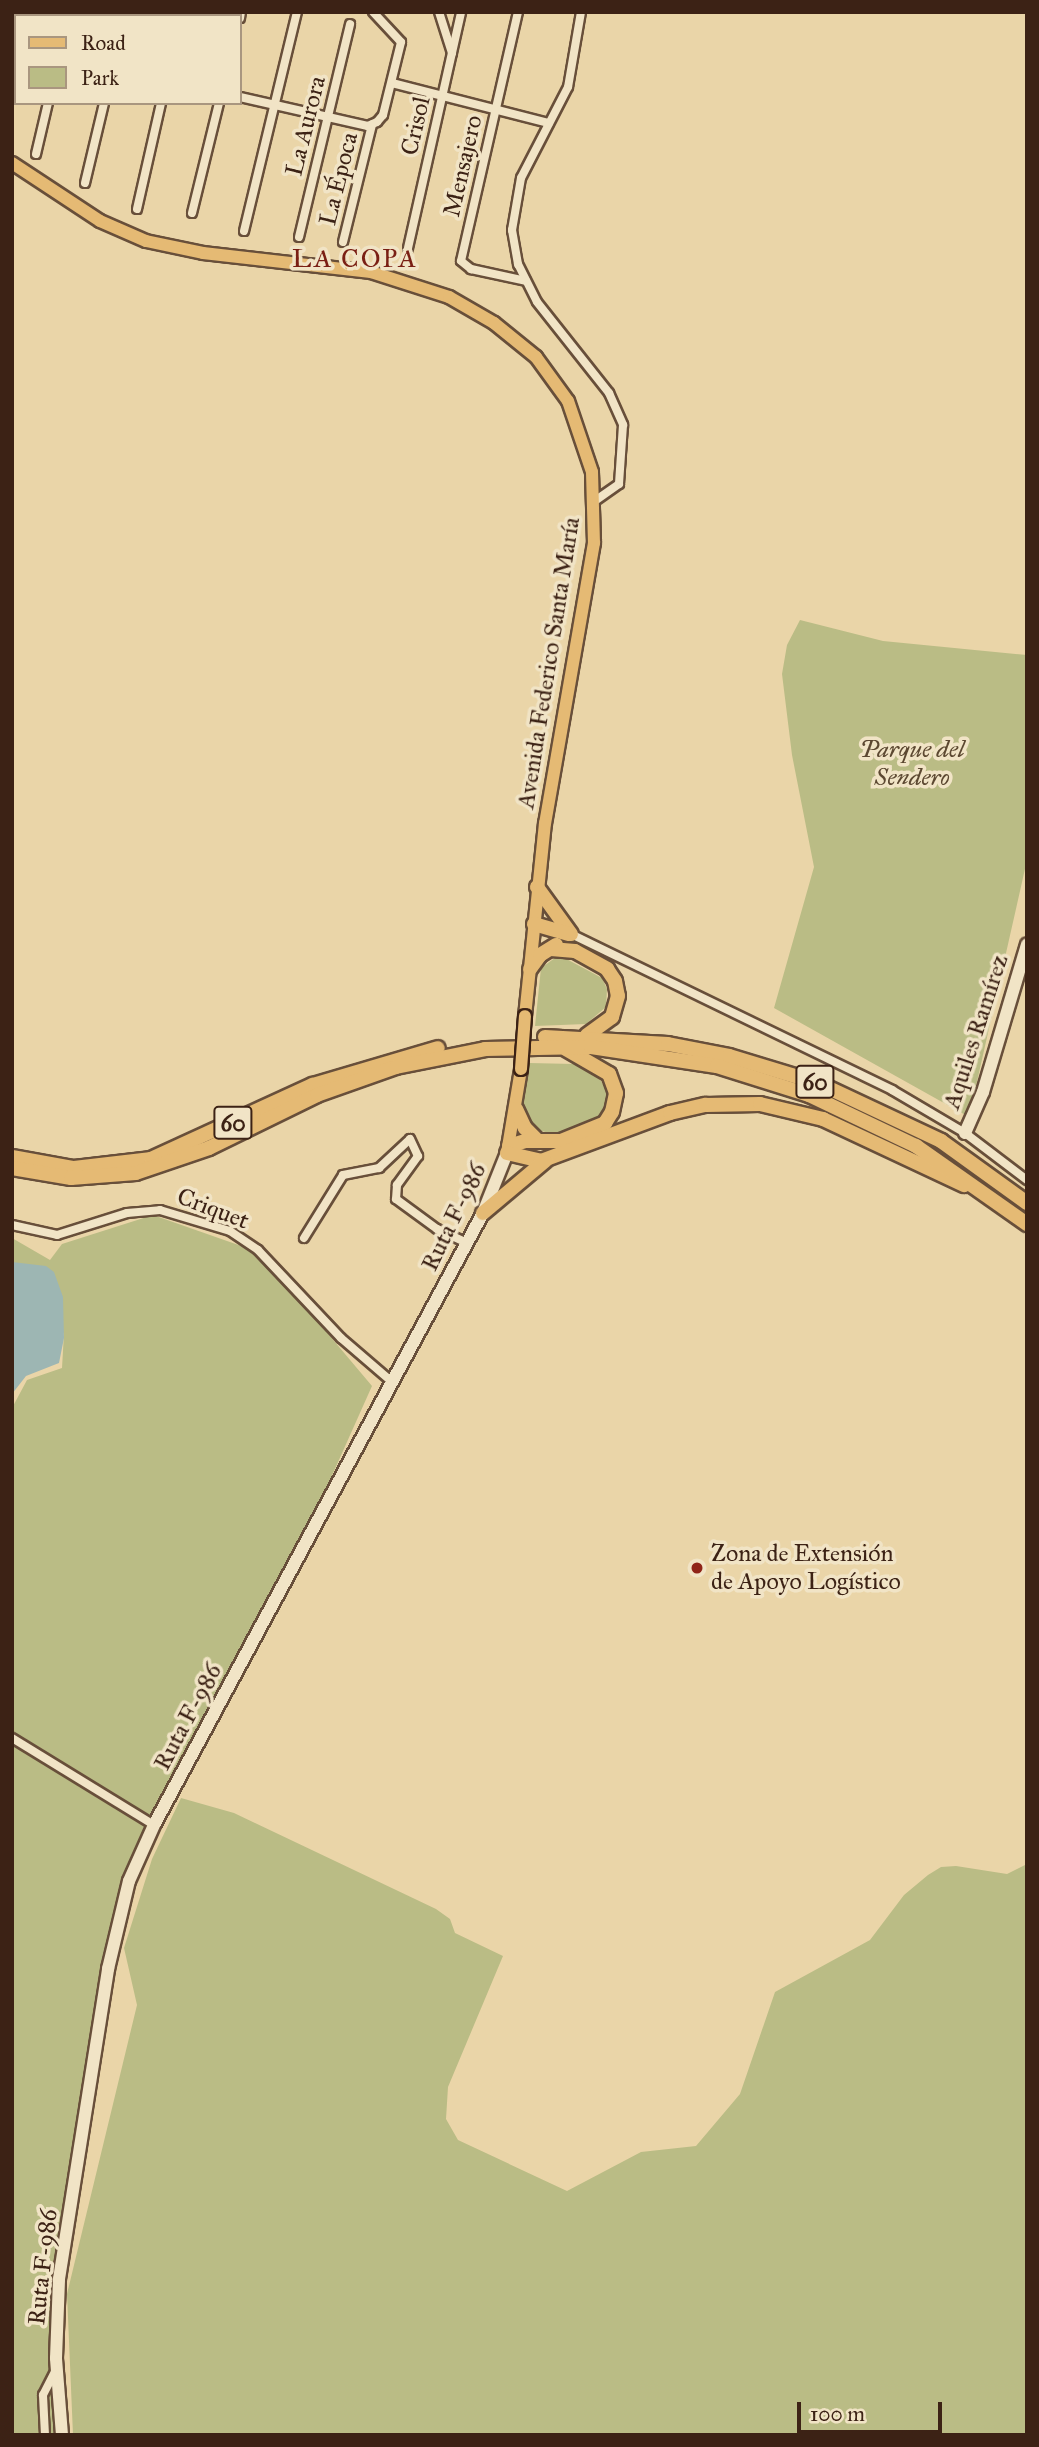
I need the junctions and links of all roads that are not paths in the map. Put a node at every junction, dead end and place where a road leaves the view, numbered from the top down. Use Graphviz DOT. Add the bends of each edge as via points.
graph roads {
  1 [pos="297,12"];
  2 [pos="373,12"];
  3 [pos="382,12"];
  4 [pos="439,12"];
  5 [pos="461,12"];
  6 [pos="518,12"];
  7 [pos="581,12"];
  8 [pos="351,24"];
  9 [pos="386,25"];
  10 [pos="452,54"];
  11 [pos="392,83"];
  12 [pos="442,96"];
  13 [pos="242,98"];
  14 [pos="48,105"];
  15 [pos="104,105"];
  16 [pos="162,105"];
  17 [pos="219,105"];
  18 [pos="275,106"];
  19 [pos="496,110"];
  20 [pos="329,118"];
  21 [pos="549,123"];
  22 [pos="372,125"];
  23 [pos="36,154"];
  24 [pos="12,163"];
  25 [pos="85,183"];
  26 [pos="137,209"];
  27 [pos="192,213"];
  28 [pos="244,231"];
  29 [pos="299,237"];
  30 [pos="343,242"];
  31 [pos="408,248"];
  32 [pos="526,281"];
  33 [pos="594,501"];
  34 [pos="537,887"];
  35 [pos="534,924"];
  36 [pos="564,934"];
  37 [pos="1027,944"];
  38 [pos="551,949"];
  39 [pos="575,951"];
  40 [pos="530,969"];
  41 [pos="576,1036"];
  42 [pos="558,1046"];
  43 [pos="521,1069"];
  44 [pos="516,1109"];
  45 [pos="965,1133"];
  46 [pos="538,1141"];
  47 [pos="508,1150"];
  48 [pos="555,1155"];
  49 [pos="12,1157"];
  50 [pos="12,1168"];
  51 [pos="1027,1180"];
  52 [pos="990,1196"];
  53 [pos="1027,1203"];
  54 [pos="483,1213"];
  55 [pos="1027,1224"];
  56 [pos="12,1225"];
  57 [pos="304,1238"];
  58 [pos="467,1243"];
  59 [pos="391,1381"];
  60 [pos="12,1738"];
  61 [pos="154,1825"];
  62 [pos="57,2369"];
  63 [pos="45,2435"];
  64 [pos="62,2435"];
  1 -- 18 [label="street"];
  2 -- 9 [label="street"];
  3 -- 9 [label="street"];
  4 -- 10 [label="street"];
  5 -- 10 [label="street, Crisol"];
  6 -- 19 [label="street, Mensajero"];
  7 -- 21 [label="street" via="568,87"];
  8 -- 20 [label="street, La Aurora"];
  9 -- 11 [label="street, La Época" via="401,42"];
  10 -- 12 [label="street, Crisol"];
  11 -- 12 [label="street"];
  11 -- 22 [label="street, La Época" via="383,115"];
  12 -- 19 [label="street"];
  12 -- 31 [label="street, Crisol"];
  13 -- 18 [label="street"];
  14 -- 23 [label="street"];
  15 -- 25 [label="street"];
  16 -- 26 [label="street"];
  17 -- 27 [label="street"];
  18 -- 20 [label="street"];
  18 -- 28 [label="street"];
  19 -- 21 [label="street"];
  19 -- 32 [label="street, Mensajero" via="461,261 471,269"];
  20 -- 22 [label="street"];
  20 -- 29 [label="street, La Aurora"];
  21 -- 32 [label="street" via="521,178 513,213 514,249"];
  22 -- 30 [label="street, La Época"];
  24 -- 33 [label="main road, Avenida Federico Santa María" via="100,221 146,241 189,251 379,273 412,282 471,309 536,357 554,378 583,435"];
  32 -- 33 [label="street" via="541,308 609,393 623,425 619,484"];
  33 -- 34 [label="main road, Avenida Federico Santa María" via="592,553 556,749"];
  34 -- 35 [label="main road, Avenida Federico Santa María"];
  34 -- 36 [label="highway"];
  35 -- 36 [label="highway"];
  35 -- 40 [label="main road, Avenida Federico Santa María"];
  36 -- 38 [label="highway"];
  36 -- 39 [label="highway"];
  36 -- 45 [label="street" via="856,1072"];
  37 -- 45 [label="main road, Aquiles Ramírez" via="983,1092"];
  38 -- 39 [label="highway"];
  38 -- 40 [label="highway"];
  39 -- 41 [label="highway" via="607,969 618,996 603,1027"];
  40 -- 43 [label="main road, Avenida Federico Santa María, bridge"];
  41 -- 49 [label="highway, 60" via="491,1040 401,1056 313,1085 187,1146 136,1163 74,1168"];
  41 -- 53 [label="highway, 60" via="699,1050 818,1083 941,1141"];
  42 -- 46 [label="highway" via="604,1069 616,1100 605,1123 561,1141"];
  42 -- 50 [label="highway, 60" via="485,1049 396,1068 317,1094 209,1148 136,1173 71,1178"];
  42 -- 52 [label="highway, 60" via="686,1059 789,1087 899,1137"];
  43 -- 44 [label="main road, Ruta F-986"];
  44 -- 46 [label="highway" via="525,1129"];
  44 -- 47 [label="main road, Ruta F-986"];
  45 -- 51 [label="street"];
  46 -- 47 [label="highway"];
  47 -- 48 [label="highway" via="533,1161"];
  47 -- 54 [label="main road, Ruta F-986"];
  48 -- 52 [label="highway" via="670,1112 706,1105 760,1104 823,1119"];
  48 -- 54 [label="highway" via="519,1179"];
  52 -- 55 [label="highway, 60"];
  54 -- 58 [label="main road, Ruta F-986"];
  56 -- 59 [label="street, Criquet" via="57,1235 127,1213 160,1210 230,1231 258,1250 341,1338"];
  57 -- 58 [label="street" via="343,1175 379,1168 410,1139 418,1156 397,1185 396,1199 437,1229"];
  58 -- 59 [label="main road, Ruta F-986"];
  59 -- 61 [label="main road, Ruta F-986"];
  60 -- 61 [label="street"];
  61 -- 62 [label="main road, Ruta F-986" via="120,1911 106,1981 59,2279"];
  62 -- 63 [label="street" via="43,2395"];
  62 -- 64 [label="main road, Ruta F-986"];
}
